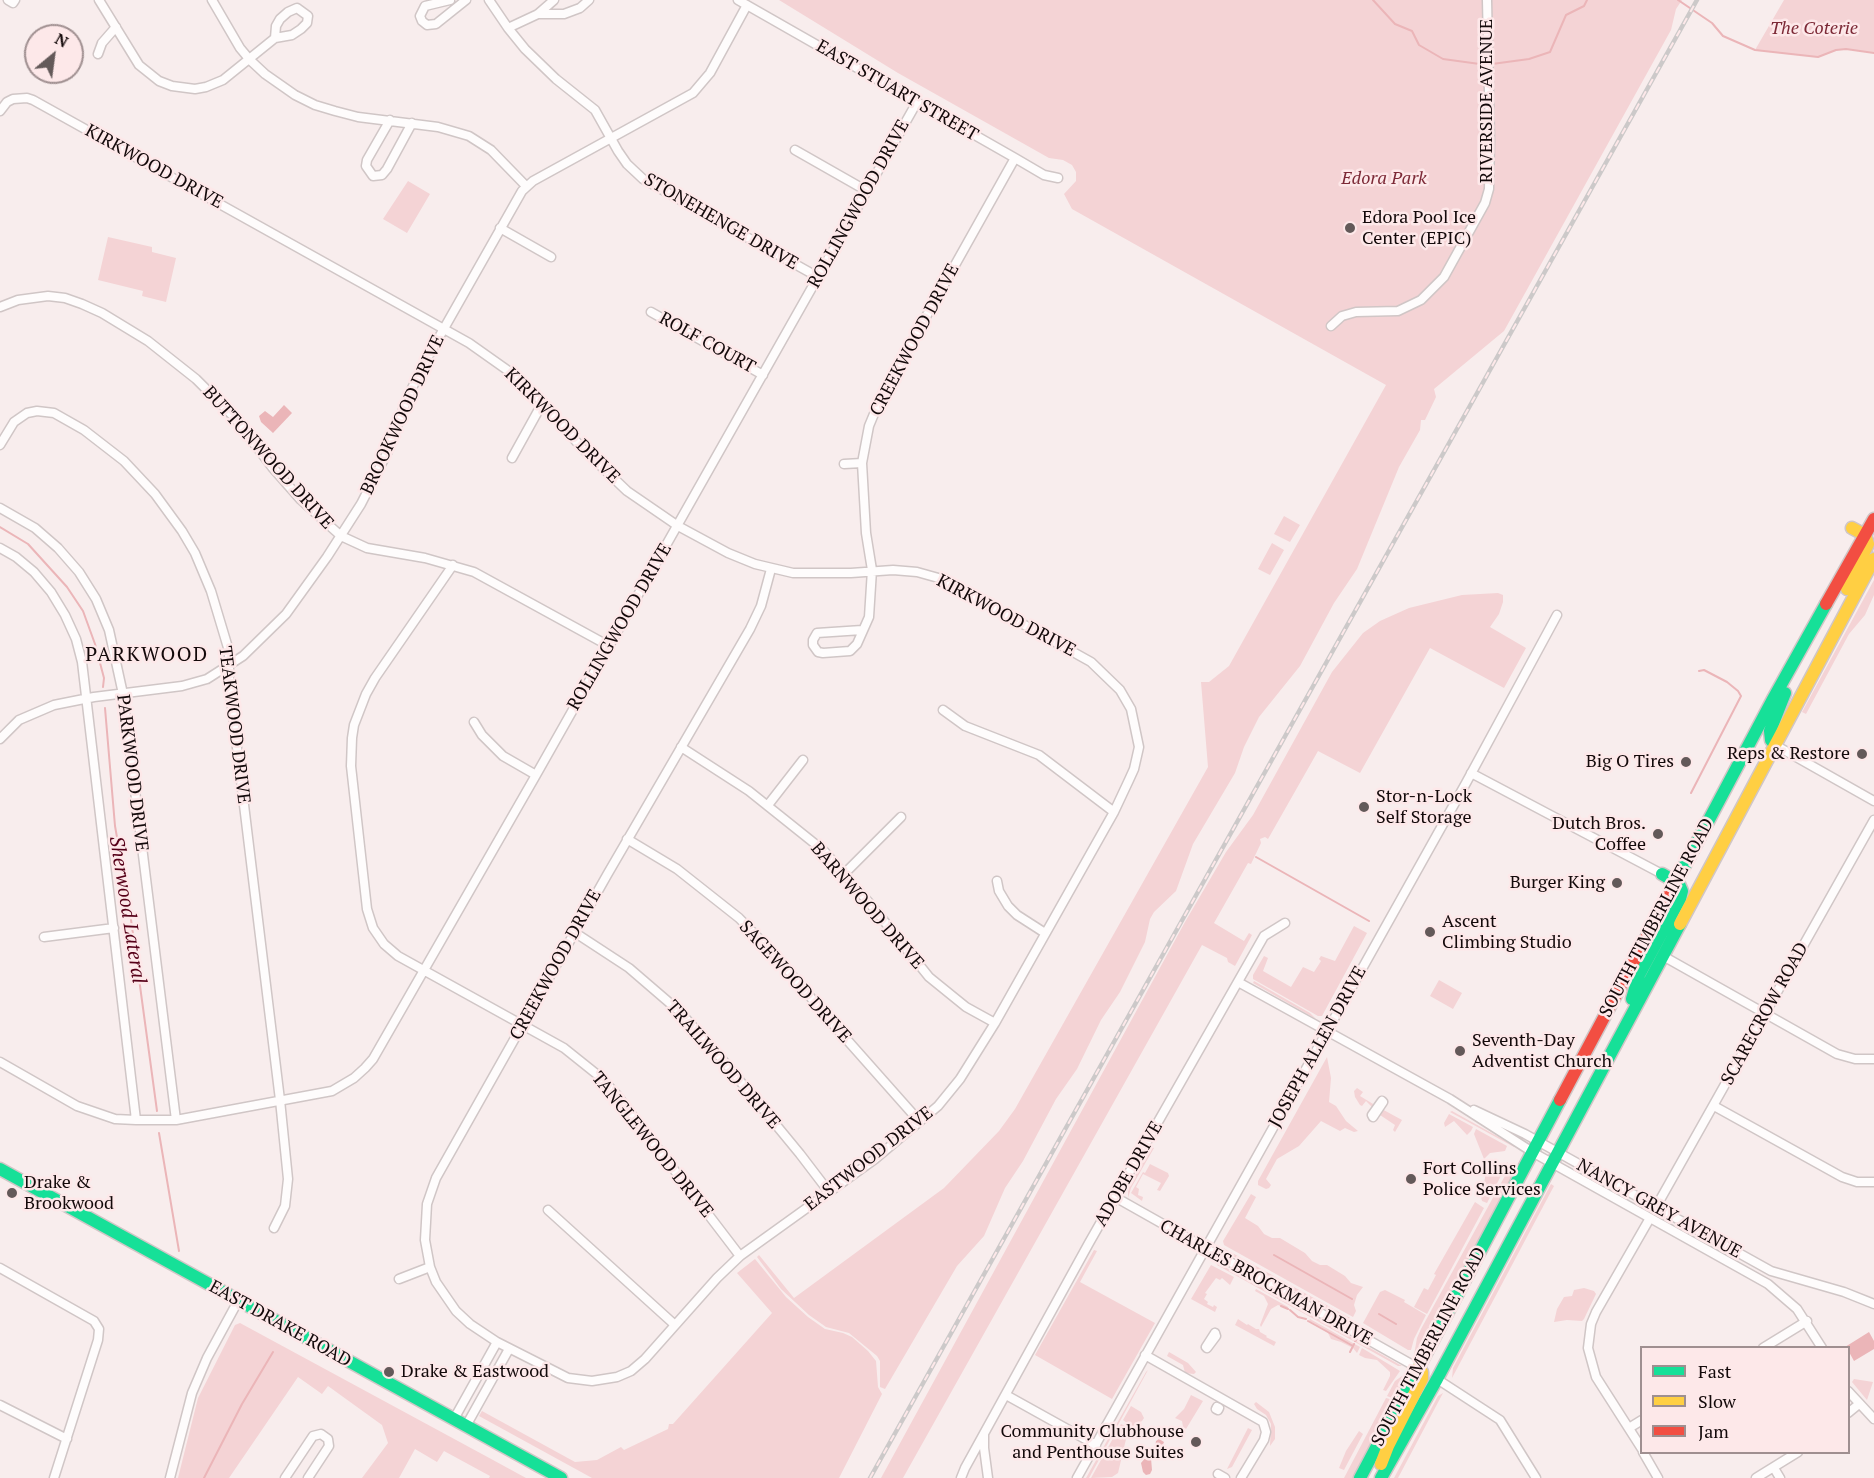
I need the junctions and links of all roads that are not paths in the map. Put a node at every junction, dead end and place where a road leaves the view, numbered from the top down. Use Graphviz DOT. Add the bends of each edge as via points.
graph roads {
  1 [pos="8,0"];
  2 [pos="15,0"];
  3 [pos="99,0"];
  4 [pos="212,0"];
  5 [pos="450,0"];
  6 [pos="466,0"];
  7 [pos="489,0"];
  8 [pos="554,0"];
  9 [pos="589,0"];
  10 [pos="738,0"];
  11 [pos="1487,0"];
  12 [pos="747,5"];
  13 [pos="538,14"];
  14 [pos="116,27"];
  15 [pos="508,28"];
  16 [pos="275,38"];
  17 [pos="98,54"];
  18 [pos="250,60"];
  19 [pos="917,102"];
  20 [pos="0,111"];
  21 [pos="390,120"];
  22 [pos="412,123"];
  23 [pos="611,139"];
  24 [pos="795,150"];
  25 [pos="1015,158"];
  26 [pos="1058,178"];
  27 [pos="526,186"];
  28 [pos="867,190"];
  29 [pos="500,228"];
  30 [pos="551,257"];
  31 [pos="818,277"];
  32 [pos="0,307"];
  33 [pos="651,312"];
  34 [pos="1331,326"];
  35 [pos="444,328"];
  36 [pos="763,375"];
  37 [pos="543,402"];
  38 [pos="0,445"];
  39 [pos="512,458"];
  40 [pos="862,463"];
  41 [pos="844,464"];
  42 [pos="0,508"];
  43 [pos="1874,519"];
  44 [pos="678,526"];
  45 [pos="1852,528"];
  46 [pos="1865,535"];
  47 [pos="341,536"];
  48 [pos="0,548"];
  49 [pos="1874,559"];
  50 [pos="453,565"];
  51 [pos="771,568"];
  52 [pos="873,570"];
  53 [pos="1557,615"];
  54 [pos="862,630"];
  55 [pos="1809,635"];
  56 [pos="609,646"];
  57 [pos="1816,665"];
  58 [pos="228,667"];
  59 [pos="119,694"];
  60 [pos="90,698"];
  61 [pos="1131,709"];
  62 [pos="943,710"];
  63 [pos="474,722"];
  64 [pos="0,740"];
  65 [pos="1775,746"];
  66 [pos="681,747"];
  67 [pos="802,760"];
  68 [pos="1471,772"];
  69 [pos="536,775"];
  70 [pos="1874,801"];
  71 [pos="768,805"];
  72 [pos="1114,812"];
  73 [pos="901,817"];
  74 [pos="1874,820"];
  75 [pos="627,839"];
  76 [pos="844,874"];
  77 [pos="1662,874"];
  78 [pos="997,881"];
  79 [pos="1676,881"];
  80 [pos="1285,923"];
  81 [pos="114,928"];
  82 [pos="574,932"];
  83 [pos="1045,933"];
  84 [pos="44,937"];
  85 [pos="1663,956"];
  86 [pos="423,971"];
  87 [pos="1238,982"];
  88 [pos="1632,1010"];
  89 [pos="1765,1013"];
  90 [pos="995,1023"];
  91 [pos="522,1025"];
  92 [pos="1327,1031"];
  93 [pos="1874,1059"];
  94 [pos="0,1062"];
  95 [pos="280,1100"];
  96 [pos="1714,1106"];
  97 [pos="136,1120"];
  98 [pos="176,1120"];
  99 [pos="919,1121"];
  100 [pos="1536,1147"];
  101 [pos="1554,1157"];
  102 [pos="0,1169"];
  103 [pos="1874,1182"];
  104 [pos="829,1192"];
  105 [pos="1115,1197"];
  106 [pos="1656,1207"];
  107 [pos="548,1210"];
  108 [pos="1650,1218"];
  109 [pos="274,1228"];
  110 [pos="1205,1248"];
  111 [pos="740,1256"];
  112 [pos="430,1267"];
  113 [pos="0,1268"];
  114 [pos="1468,1274"];
  115 [pos="399,1279"];
  116 [pos="238,1301"];
  117 [pos="1874,1304"];
  118 [pos="1807,1321"];
  119 [pos="675,1325"];
  120 [pos="497,1342"];
  121 [pos="1765,1346"];
  122 [pos="1821,1346"];
  123 [pos="509,1349"];
  124 [pos="1144,1355"];
  125 [pos="1418,1368"];
  126 [pos="1437,1379"];
  127 [pos="1850,1393"];
  128 [pos="1006,1395"];
  129 [pos="1859,1404"];
  130 [pos="0,1405"];
  131 [pos="1850,1411"];
  132 [pos="454,1419"];
  133 [pos="1874,1419"];
  134 [pos="1640,1421"];
  135 [pos="466,1426"];
  136 [pos="1629,1428"];
  137 [pos="984,1435"];
  138 [pos="67,1439"];
  139 [pos="1096,1444"];
  140 [pos="1640,1447"];
  141 [pos="1644,1454"];
  142 [pos="1795,1454"];
  143 [pos="1774,1468"];
  144 [pos="286,1477"];
  145 [pos="54,1478"];
  146 [pos="170,1478"];
  147 [pos="308,1478"];
  148 [pos="561,1478"];
  149 [pos="961,1478"];
  150 [pos="988,1478"];
  151 [pos="1077,1478"];
  152 [pos="1241,1478"];
  153 [pos="1359,1478"];
  154 [pos="1380,1478"];
  155 [pos="1536,1478"];
  156 [pos="1659,1478"];
  157 [pos="1756,1478"];
  158 [pos="1780,1478"];
  1 -- 2 [label="street"];
  3 -- 14 [label="street"];
  4 -- 18 [label="street"];
  5 -- 6 [label="street" via="425,6 422,21 436,24"];
  7 -- 15 [label="street, STONEHENGE DRIVE"];
  8 -- 13 [label="street"];
  9 -- 13 [label="street" via="564,14"];
  10 -- 12 [label="street, EAST STUART STREET"];
  11 -- 34 [label="street, RIVERSIDE AVENUE" via="1489,189 1485,203 1444,277 1421,300 1389,313 1342,316"];
  12 -- 19 [label="street, EAST STUART STREET"];
  12 -- 23 [label="street, BROOKWOOD DRIVE" via="702,84 682,100"];
  13 -- 15 [label="street"];
  14 -- 17 [label="street"];
  14 -- 18 [label="street" via="139,65 172,86 206,87"];
  15 -- 23 [label="street, STONEHENGE DRIVE" via="540,65 595,110"];
  16 -- 18 [label="street"];
  18 -- 21 [label="street" via="276,83 315,105 358,117"];
  19 -- 25 [label="street, EAST STUART STREET"];
  19 -- 28 [label="street, ROLLINGWOOD DRIVE"];
  20 -- 35 [label="street, KIRKWOOD DRIVE" via="13,99 33,100"];
  21 -- 22 [label="street"];
  21 -- 22 [label="street" via="367,160 366,166 373,176 382,175 387,169"];
  22 -- 27 [label="street" via="469,136 491,150"];
  23 -- 27 [label="street, BROOKWOOD DRIVE"];
  23 -- 31 [label="street, STONEHENGE DRIVE" via="627,164 643,179"];
  24 -- 28 [label="street"];
  25 -- 26 [label="street, EAST STUART STREET"];
  25 -- 40 [label="street, CREEKWOOD DRIVE" via="881,397 869,426"];
  27 -- 29 [label="street, BROOKWOOD DRIVE"];
  28 -- 31 [label="street, ROLLINGWOOD DRIVE"];
  29 -- 30 [label="street"];
  29 -- 35 [label="street, BROOKWOOD DRIVE"];
  31 -- 36 [label="street, ROLLINGWOOD DRIVE"];
  32 -- 47 [label="street, BUTTONWOOD DRIVE" via="33,296 64,298 102,313 148,341 221,404 301,500"];
  33 -- 36 [label="street, ROLF COURT"];
  35 -- 37 [label="street, KIRKWOOD DRIVE" via="490,357"];
  35 -- 47 [label="street, BROOKWOOD DRIVE" via="407,399 372,484"];
  36 -- 44 [label="street, ROLLINGWOOD DRIVE"];
  37 -- 39 [label="street"];
  37 -- 44 [label="street, KIRKWOOD DRIVE" via="601,468"];
  38 -- 58 [label="street, TEAKWOOD DRIVE" via="20,417 47,411 84,430 132,469 171,514 195,553 229,651"];
  40 -- 41 [label="street"];
  40 -- 52 [label="street, CREEKWOOD DRIVE" via="866,533"];
  42 -- 59 [label="street, PARKWOOD DRIVE" via="35,528 79,572 109,630"];
  43 -- 46 [label="main road, SOUTH TIMBERLINE ROAD"];
  44 -- 51 [label="street, KIRKWOOD DRIVE" via="728,553"];
  44 -- 56 [label="street, ROLLINGWOOD DRIVE"];
  45 -- 46 [label="main road"];
  46 -- 55 [label="main road, SOUTH TIMBERLINE ROAD"];
  46 -- 57 [label="main road" via="1867,548 1826,631"];
  47 -- 50 [label="street, BUTTONWOOD DRIVE" via="367,548"];
  47 -- 58 [label="street, BROOKWOOD DRIVE" via="286,614"];
  48 -- 60 [label="street, PARKWOOD DRIVE" via="34,572 65,615 76,639"];
  49 -- 57 [label="main road, SOUTH TIMBERLINE ROAD"];
  50 -- 56 [label="street, BUTTONWOOD DRIVE" via="498,583"];
  50 -- 86 [label="street, TANGLEWOOD DRIVE" via="375,678 358,713 352,738 351,766 368,916 384,944"];
  51 -- 52 [label="street, KIRKWOOD DRIVE" via="793,573"];
  51 -- 66 [label="street, CREEKWOOD DRIVE" via="756,618"];
  52 -- 54 [label="street, CREEKWOOD DRIVE" via="868,617"];
  52 -- 61 [label="street, KIRKWOOD DRIVE" via="917,572 942,579 1091,662 1120,690"];
  53 -- 68 [label="street, JOSEPH ALLEN DRIVE"];
  54 -- 54 [label="street" via="850,651 823,653 813,645 817,633"];
  55 -- 65 [label="main road" via="1770,731"];
  55 -- 79 [label="main road, SOUTH TIMBERLINE ROAD"];
  56 -- 69 [label="street, ROLLINGWOOD DRIVE"];
  57 -- 65 [label="main road, SOUTH TIMBERLINE ROAD"];
  58 -- 59 [label="street, BROOKWOOD DRIVE" via="197,683"];
  58 -- 95 [label="street, TEAKWOOD DRIVE"];
  59 -- 60 [label="street, BROOKWOOD DRIVE"];
  59 -- 98 [label="street, PARKWOOD DRIVE"];
  60 -- 64 [label="street, BROOKWOOD DRIVE" via="54,705 26,716"];
  60 -- 81 [label="street, PARKWOOD DRIVE"];
  61 -- 72 [label="street, EASTWOOD DRIVE" via="1139,747 1134,769"];
  62 -- 72 [label="street" via="965,726 1039,754"];
  63 -- 69 [label="street" via="503,756"];
  65 -- 70 [label="street"];
  65 -- 85 [label="main road, SOUTH TIMBERLINE ROAD"];
  66 -- 71 [label="street, BARNWOOD DRIVE"];
  66 -- 75 [label="street, CREEKWOOD DRIVE"];
  67 -- 71 [label="street"];
  68 -- 77 [label="street"];
  68 -- 92 [label="street, JOSEPH ALLEN DRIVE"];
  69 -- 86 [label="street, ROLLINGWOOD DRIVE"];
  71 -- 76 [label="street, BARNWOOD DRIVE" via="824,851"];
  72 -- 83 [label="street, EASTWOOD DRIVE"];
  73 -- 76 [label="street"];
  74 -- 89 [label="street, SCARECROW ROAD"];
  75 -- 82 [label="street, CREEKWOOD DRIVE"];
  75 -- 99 [label="street, SAGEWOOD DRIVE" via="677,869 739,918"];
  76 -- 90 [label="street, BARNWOOD DRIVE" via="929,977 966,1007"];
  77 -- 79 [label="main road"];
  78 -- 83 [label="street" via="1008,906"];
  79 -- 88 [label="main road" via="1682,887 1680,899 1639,975"];
  79 -- 100 [label="main road, SOUTH TIMBERLINE ROAD"];
  80 -- 87 [label="street, ADOBE DRIVE" via="1264,936"];
  81 -- 84 [label="street"];
  81 -- 97 [label="street, PARKWOOD DRIVE"];
  82 -- 91 [label="street, CREEKWOOD DRIVE"];
  82 -- 104 [label="street, TRAILWOOD DRIVE" via="629,968 679,1011 722,1058"];
  83 -- 90 [label="street, EASTWOOD DRIVE"];
  85 -- 88 [label="main road, SOUTH TIMBERLINE ROAD"];
  85 -- 89 [label="street"];
  86 -- 91 [label="street, TANGLEWOOD DRIVE"];
  86 -- 95 [label="street, ROLLINGWOOD DRIVE" via="373,1059 354,1078 332,1090"];
  87 -- 92 [label="street, NANCY GREY AVENUE"];
  87 -- 105 [label="street, ADOBE DRIVE"];
  88 -- 101 [label="main road, SOUTH TIMBERLINE ROAD"];
  89 -- 93 [label="street" via="1837,1054"];
  89 -- 96 [label="street, SCARECROW ROAD"];
  90 -- 99 [label="street, EASTWOOD DRIVE" via="960,1079 938,1106"];
  91 -- 111 [label="street, TANGLEWOOD DRIVE" via="564,1048 617,1095"];
  91 -- 112 [label="street, CREEKWOOD DRIVE" via="431,1189 425,1221"];
  92 -- 100 [label="street, NANCY GREY AVENUE"];
  92 -- 110 [label="street, JOSEPH ALLEN DRIVE"];
  94 -- 97 [label="street, ROLLINGWOOD DRIVE" via="86,1109 115,1119"];
  95 -- 98 [label="street, ROLLINGWOOD DRIVE"];
  95 -- 109 [label="street, TEAKWOOD DRIVE" via="288,1186 285,1206"];
  96 -- 103 [label="street" via="1842,1178"];
  96 -- 106 [label="street, SCARECROW ROAD"];
  97 -- 98 [label="street, ROLLINGWOOD DRIVE"];
  99 -- 104 [label="street, EASTWOOD DRIVE"];
  100 -- 101 [label="street, NANCY GREY AVENUE"];
  100 -- 114 [label="main road, SOUTH TIMBERLINE ROAD"];
  101 -- 106 [label="street, NANCY GREY AVENUE"];
  101 -- 108 [label="street, NANCY GREY AVENUE"];
  101 -- 126 [label="main road, SOUTH TIMBERLINE ROAD"];
  102 -- 116 [label="main road, EAST DRAKE ROAD"];
  104 -- 111 [label="street, EASTWOOD DRIVE"];
  105 -- 110 [label="street, CHARLES BROCKMAN DRIVE"];
  105 -- 128 [label="street, ADOBE DRIVE"];
  106 -- 117 [label="street, NANCY GREY AVENUE" via="1771,1271"];
  107 -- 119 [label="street"];
  108 -- 118 [label="street, NANCY GREY AVENUE" via="1768,1284"];
  108 -- 136 [label="street" via="1596,1312 1589,1335 1588,1348 1596,1377"];
  110 -- 124 [label="street, JOSEPH ALLEN DRIVE"];
  110 -- 125 [label="street, CHARLES BROCKMAN DRIVE"];
  111 -- 119 [label="street, EASTWOOD DRIVE"];
  112 -- 115 [label="street"];
  112 -- 120 [label="street, CREEKWOOD DRIVE" via="456,1311"];
  113 -- 138 [label="street" via="94,1321 99,1329"];
  114 -- 125 [label="main road, SOUTH TIMBERLINE ROAD"];
  114 -- 126 [label="main road" via="1458,1311 1430,1364"];
  116 -- 132 [label="main road, EAST DRAKE ROAD"];
  116 -- 146 [label="street" via="192,1393"];
  118 -- 121 [label="street"];
  118 -- 122 [label="street, NANCY GREY AVENUE"];
  119 -- 123 [label="street, EASTWOOD DRIVE" via="631,1371 592,1381 568,1378"];
  120 -- 123 [label="street, CREEKWOOD DRIVE"];
  120 -- 132 [label="street"];
  123 -- 135 [label="street"];
  124 -- 139 [label="street, JOSEPH ALLEN DRIVE"];
  124 -- 152 [label="street" via="1261,1419 1266,1432"];
  125 -- 153 [label="main road, SOUTH TIMBERLINE ROAD"];
  125 -- 154 [label="main road" via="1422,1379 1382,1460"];
  126 -- 154 [label="main road, SOUTH TIMBERLINE ROAD"];
  126 -- 155 [label="street" via="1500,1420"];
  127 -- 129 [label="street"];
  128 -- 137 [label="street, ADOBE DRIVE"];
  128 -- 139 [label="street"];
  129 -- 131 [label="street"];
  129 -- 133 [label="street"];
  130 -- 138 [label="street"];
  132 -- 135 [label="main road, EAST DRAKE ROAD"];
  134 -- 136 [label="street"];
  135 -- 148 [label="main road, EAST DRAKE ROAD"];
  136 -- 140 [label="street"];
  137 -- 149 [label="street, ADOBE DRIVE"];
  137 -- 150 [label="street"];
  138 -- 145 [label="street"];
  139 -- 151 [label="street, JOSEPH ALLEN DRIVE"];
  141 -- 156 [label="street"];
  142 -- 143 [label="street"];
  143 -- 157 [label="street"];
  143 -- 158 [label="street"];
  144 -- 147 [label="street" via="313,1436 321,1434 329,1446"];
}
